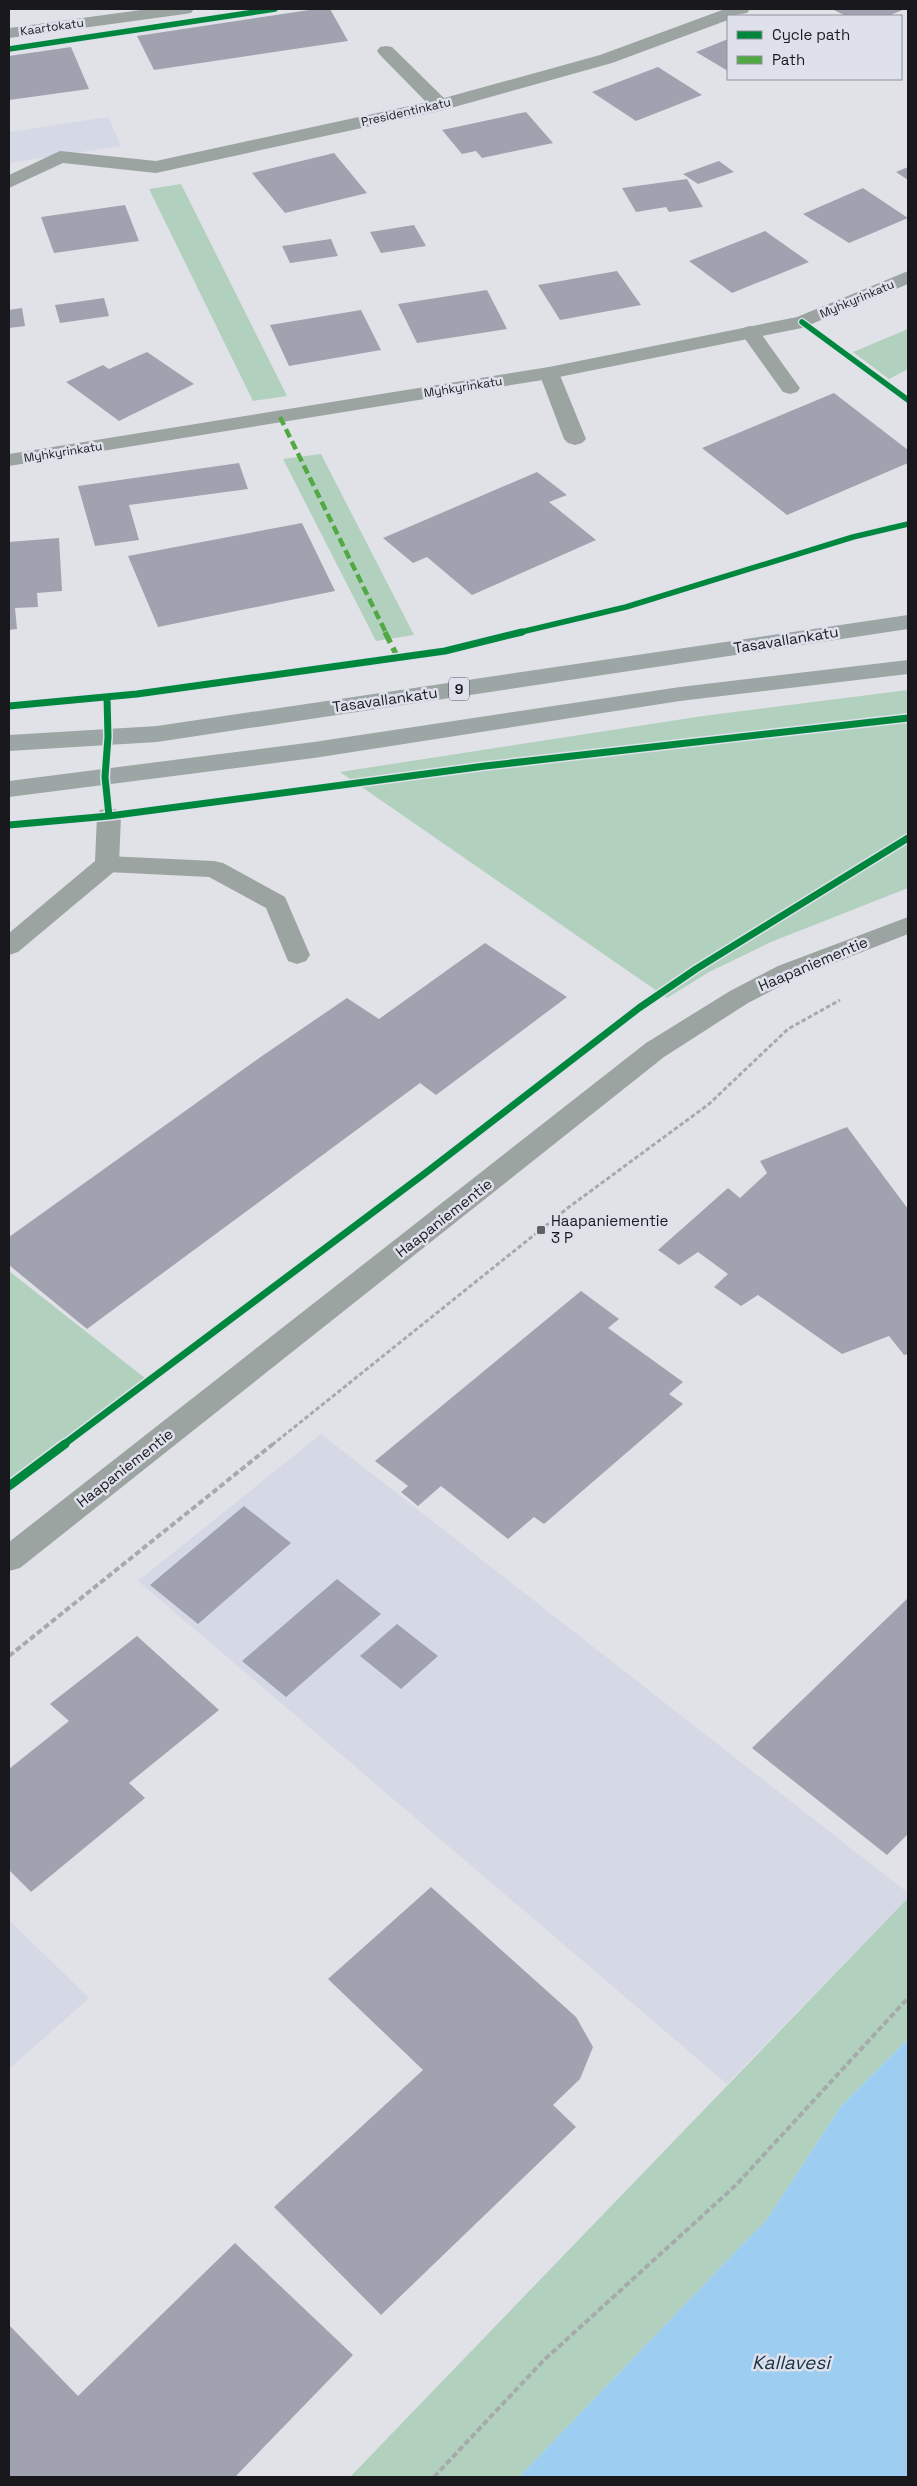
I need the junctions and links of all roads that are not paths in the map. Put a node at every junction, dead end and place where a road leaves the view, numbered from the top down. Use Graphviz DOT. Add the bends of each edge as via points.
graph roads {
  1 [pos="185,9"];
  2 [pos="741,9"];
  3 [pos="9,33"];
  4 [pos="386,51"];
  5 [pos="440,105"];
  6 [pos="9,182"];
  7 [pos="908,277"];
  8 [pos="750,332"];
  9 [pos="549,373"];
  10 [pos="790,388"];
  11 [pos="575,440"];
  12 [pos="9,460"];
  13 [pos="908,622"];
  14 [pos="908,667"];
  15 [pos="9,743"];
  16 [pos="9,789"];
  17 [pos="109,816"];
  18 [pos="107,864"];
  19 [pos="908,925"];
  20 [pos="9,946"];
  21 [pos="297,956"];
  22 [pos="9,1559"];
  1 -- 3 [label="street, Kaartokatu"];
  2 -- 5 [label="street, Presidentinkatu" via="606,59"];
  4 -- 5 [label="street"];
  5 -- 6 [label="street, Presidentinkatu" via="156,166 60,157"];
  7 -- 8 [label="street, Myhkyrinkatu" via="802,322"];
  8 -- 9 [label="street, Myhkyrinkatu"];
  8 -- 10 [label="street"];
  9 -- 11 [label="street"];
  9 -- 12 [label="street, Myhkyrinkatu"];
  13 -- 15 [label="main road, Tasavallankatu / 9" via="157,734"];
  14 -- 16 [label="main road" via="680,694 314,750"];
  17 -- 18 [label="street"];
  18 -- 20 [label="street"];
  18 -- 21 [label="street" via="214,869 276,902"];
  19 -- 22 [label="street, Haapaniementie" via="787,972 739,997 655,1050"];
}
